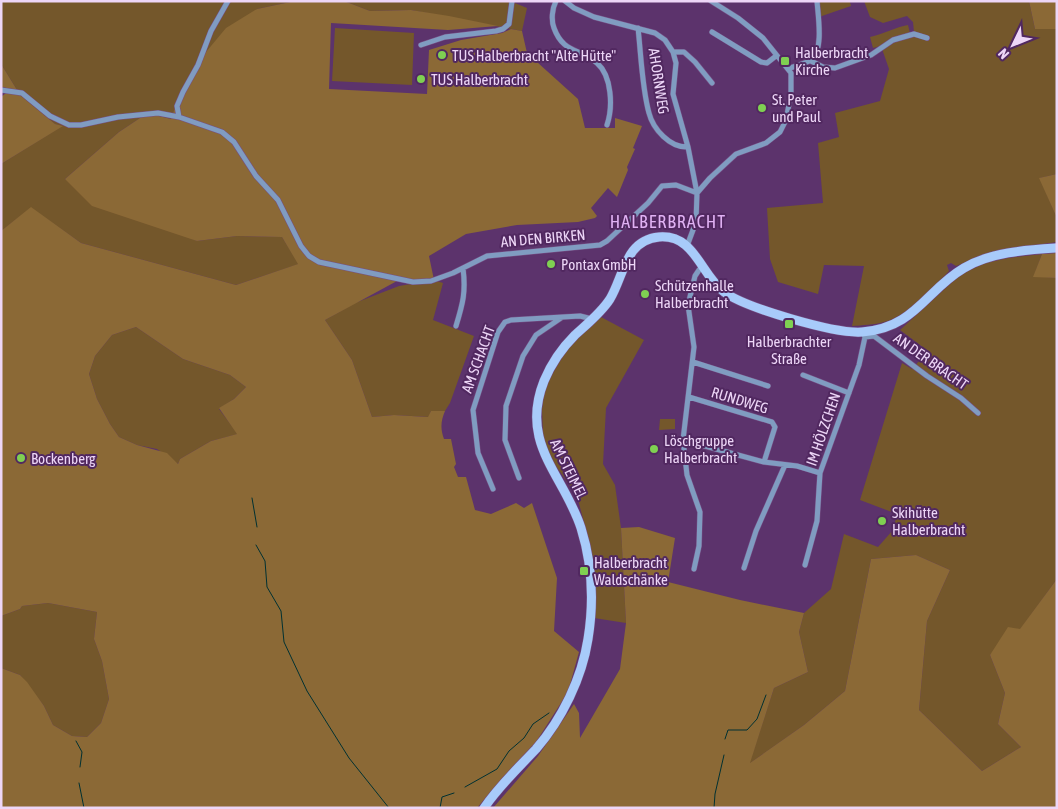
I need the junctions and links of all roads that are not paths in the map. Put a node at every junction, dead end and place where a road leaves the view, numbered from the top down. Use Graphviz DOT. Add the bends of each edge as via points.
graph roads {
  1 [pos="228,1"];
  2 [pos="512,1"];
  3 [pos="556,1"];
  4 [pos="565,1"];
  5 [pos="711,1"];
  6 [pos="817,1"];
  7 [pos="638,28"];
  8 [pos="712,32"];
  9 [pos="927,38"];
  10 [pos="421,45"];
  11 [pos="673,52"];
  12 [pos="776,56"];
  13 [pos="811,60"];
  14 [pos="788,69"];
  15 [pos="712,83"];
  16 [pos="1,90"];
  17 [pos="179,118"];
  18 [pos="607,125"];
  19 [pos="688,147"];
  20 [pos="697,193"];
  21 [pos="687,246"];
  22 [pos="1057,248"];
  23 [pos="463,268"];
  24 [pos="703,268"];
  25 [pos="561,318"];
  26 [pos="591,321"];
  27 [pos="456,326"];
  28 [pos="864,334"];
  29 [pos="693,362"];
  30 [pos="803,375"];
  31 [pos="768,386"];
  32 [pos="849,393"];
  33 [pos="689,398"];
  34 [pos="978,414"];
  35 [pos="683,440"];
  36 [pos="764,462"];
  37 [pos="785,464"];
  38 [pos="820,473"];
  39 [pos="519,478"];
  40 [pos="493,489"];
  41 [pos="806,565"];
  42 [pos="744,568"];
  43 [pos="694,569"];
  44 [pos="484,808"];
  1 -- 17 [label="street" via="177,106"];
  2 -- 10 [label="street" via="509,24 503,29"];
  3 -- 18 [label="street" via="553,24 557,37 567,48 598,64 609,84 611,115"];
  4 -- 7 [label="street" via="607,22"];
  5 -- 12 [label="street" via="755,30"];
  6 -- 13 [label="street" via="819,40"];
  7 -- 11 [label="street" via="659,35"];
  7 -- 19 [label="street, AHORNWEG" via="649,113 658,132 676,145"];
  8 -- 12 [label="street" via="761,62 767,63"];
  9 -- 13 [label="street" via="914,34 893,40 862,59 835,68 823,67"];
  11 -- 15 [label="street" via="684,52"];
  11 -- 19 [label="street" via="676,63 672,94"];
  12 -- 14 [label="street"];
  13 -- 14 [label="street"];
  14 -- 20 [label="street" via="792,77 791,104 780,132 766,143 736,154"];
  16 -- 17 [label="street" via="22,94 50,116 69,125 154,113"];
  17 -- 23 [label="street, AN DEN BIRKEN" via="214,128 234,142 256,176 278,200 295,236 313,259 413,282 431,281"];
  19 -- 20 [label="street"];
  20 -- 21 [label="street" via="696,222"];
  20 -- 23 [label="street, AN DEN BIRKEN" via="676,185 662,186 600,245 487,256"];
  21 -- 24 [label="main road"];
  21 -- 26 [label="main road, AM STEIMEL" via="678,240 662,237 641,242 627,259 609,301"];
  22 -- 28 [label="main road" via="1002,254 976,262 947,280 907,317"];
  23 -- 27 [label="street" via="464,298"];
  24 -- 28 [label="main road" via="722,291 743,302 833,330"];
  24 -- 29 [label="street" via="695,276 688,306"];
  25 -- 26 [label="street, AM SCHACHT" via="583,316"];
  25 -- 39 [label="street" via="536,335 523,356 506,406 506,440"];
  25 -- 40 [label="street, AM SCHACHT" via="511,320 498,332 473,410 478,453"];
  26 -- 44 [label="main road, AM STEIMEL" via="570,341 551,367 540,395 537,415 541,448 572,506 584,537 590,573 588,637 578,677 543,740"];
  28 -- 32 [label="street, IM HÖLZCHEN" via="859,365"];
  28 -- 34 [label="street, AN DER BRACHT" via="874,336 961,398"];
  29 -- 31 [label="street"];
  29 -- 33 [label="street"];
  30 -- 32 [label="street"];
  32 -- 38 [label="street, IM HÖLZCHEN"];
  33 -- 35 [label="street"];
  33 -- 36 [label="street, RUNDWEG" via="772,422 775,427"];
  35 -- 36 [label="street"];
  35 -- 43 [label="street" via="687,475 700,512 699,546"];
  36 -- 37 [label="street"];
  37 -- 38 [label="street"];
  37 -- 42 [label="street"];
  38 -- 41 [label="street, IM HÖLZCHEN" via="817,521"];
}
